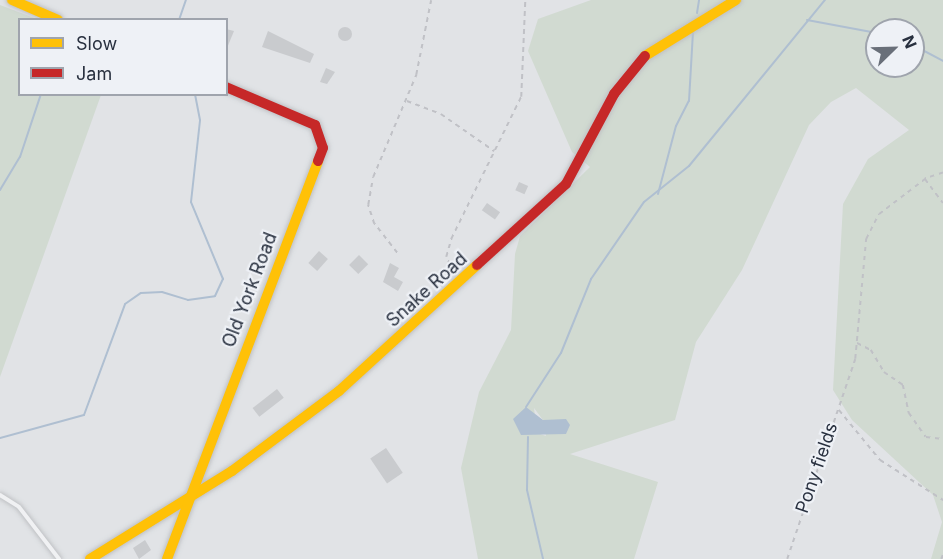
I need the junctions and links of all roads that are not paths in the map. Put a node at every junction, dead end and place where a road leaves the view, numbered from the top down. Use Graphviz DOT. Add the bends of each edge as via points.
graph roads {
  1 [pos="12,0"];
  2 [pos="736,0"];
  3 [pos="53,18"];
  4 [pos="228,88"];
  5 [pos="0,495"];
  6 [pos="190,497"];
  7 [pos="59,559"];
  8 [pos="90,559"];
  9 [pos="166,559"];
  1 -- 3 [label="street"];
  2 -- 6 [label="street, Snake Road" via="665,39 628,73 566,184 460,282 339,391"];
  4 -- 6 [label="street, Old York Road" via="301,116 315,125 323,148"];
  5 -- 7 [label="lane" via="19,507"];
  6 -- 8 [label="street, Snake Road"];
  6 -- 9 [label="street, Old York Road"];
}
